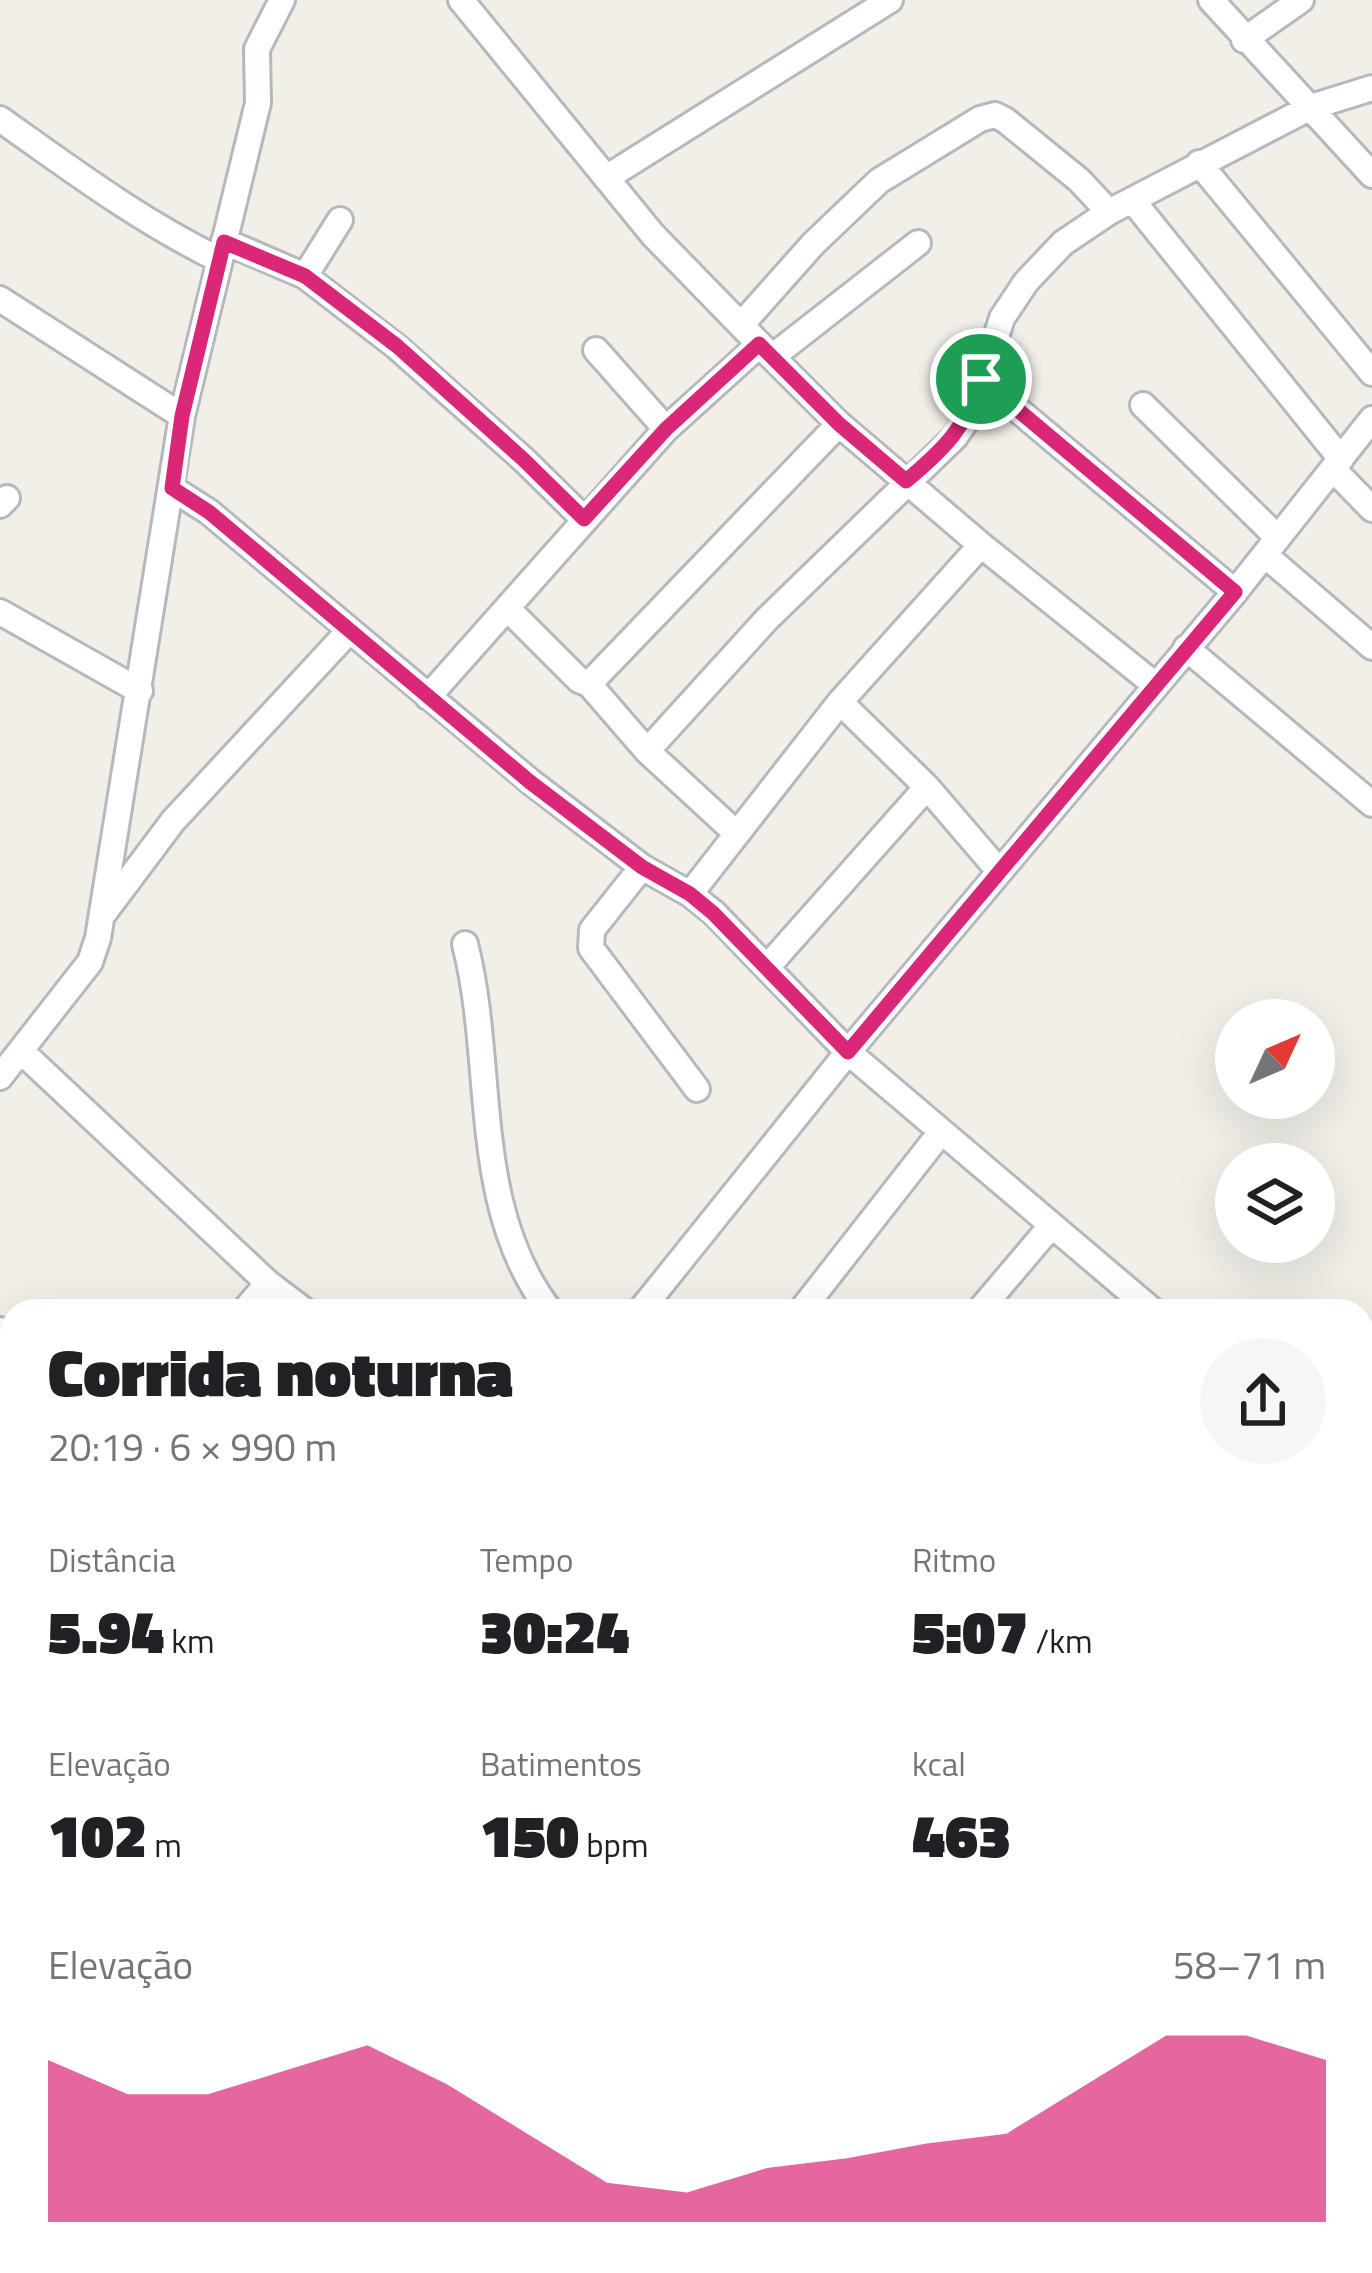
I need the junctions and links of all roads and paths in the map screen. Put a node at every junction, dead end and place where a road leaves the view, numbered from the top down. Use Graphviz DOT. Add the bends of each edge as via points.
graph roads {
  1 [pos="282,0"];
  2 [pos="461,0"];
  3 [pos="890,0"];
  4 [pos="1211,0"];
  5 [pos="1301,0"];
  6 [pos="1244,40"];
  7 [pos="1372,88"];
  8 [pos="1311,107"];
  9 [pos="0,119"];
  10 [pos="1199,163"];
  11 [pos="1372,175"];
  12 [pos="606,178"];
  13 [pos="1133,201"];
  14 [pos="1109,212"];
  15 [pos="340,220"];
  16 [pos="918,243"];
  17 [pos="222,250"];
  18 [pos="305,276"];
  19 [pos="0,299"];
  20 [pos="741,325"];
  21 [pos="596,350"];
  22 [pos="765,351"];
  23 [pos="1372,374"];
  24 [pos="981,379"];
  25 [pos="1143,405"];
  26 [pos="182,416"];
  27 [pos="1372,419"];
  28 [pos="839,424"];
  29 [pos="666,429"];
  30 [pos="1338,464"];
  31 [pos="906,481"];
  32 [pos="172,488"];
  33 [pos="1372,508"];
  34 [pos="584,519"];
  35 [pos="980,545"];
  36 [pos="1271,546"];
  37 [pos="1235,592"];
  38 [pos="507,608"];
  39 [pos="0,612"];
  40 [pos="349,631"];
  41 [pos="1372,646"];
  42 [pos="1186,648"];
  43 [pos="589,684"];
  44 [pos="1154,684"];
  45 [pos="140,691"];
  46 [pos="428,698"];
  47 [pos="840,702"];
  48 [pos="646,751"];
  49 [pos="927,787"];
  50 [pos="1372,805"];
  51 [pos="736,833"];
  52 [pos="642,867"];
  53 [pos="999,871"];
  54 [pos="690,894"];
  55 [pos="99,920"];
  56 [pos="465,944"];
  57 [pos="768,966"];
  58 [pos="21,1051"];
  59 [pos="848,1052"];
  60 [pos="0,1077"];
  61 [pos="697,1089"];
  62 [pos="941,1132"];
  63 [pos="1052,1226"];
  64 [pos="268,1283"];
  65 [pos="254,1299"];
  66 [pos="289,1299"];
  67 [pos="543,1299"];
  68 [pos="650,1299"];
  69 [pos="810,1299"];
  70 [pos="989,1299"];
  71 [pos="1139,1299"];
  1 -- 17 [label="street" via="257,49 258,103"];
  2 -- 12 [label="street"];
  3 -- 12 [label="street"];
  4 -- 6 [label="street"];
  5 -- 6 [label="street"];
  6 -- 8 [label="street"];
  7 -- 8 [label="street"];
  8 -- 10 [label="street"];
  8 -- 11 [label="street"];
  9 -- 17 [label="street" via="148,223"];
  10 -- 13 [label="street"];
  10 -- 23 [label="street"];
  12 -- 20 [label="street"];
  13 -- 14 [label="street"];
  13 -- 30 [label="street"];
  14 -- 20 [label="street" via="1004,120 980,119 879,181"];
  14 -- 24 [label="street" via="1026,282 1002,319"];
  15 -- 18 [label="street"];
  16 -- 22 [label="street"];
  17 -- 18 [label="street"];
  17 -- 26 [label="street"];
  18 -- 34 [label="street" via="397,346"];
  19 -- 26 [label="street"];
  20 -- 22 [label="street"];
  21 -- 29 [label="street"];
  22 -- 28 [label="street"];
  22 -- 29 [label="street"];
  24 -- 31 [label="street" via="955,437"];
  24 -- 37 [label="street"];
  25 -- 36 [label="street"];
  26 -- 32 [label="street"];
  27 -- 30 [label="street"];
  28 -- 31 [label="street"];
  28 -- 43 [label="street"];
  29 -- 34 [label="street"];
  30 -- 33 [label="street"];
  30 -- 36 [label="street"];
  31 -- 35 [label="street"];
  31 -- 48 [label="street"];
  32 -- 40 [label="street"];
  32 -- 45 [label="street"];
  34 -- 38 [label="street"];
  35 -- 44 [label="street"];
  35 -- 47 [label="street"];
  36 -- 37 [label="street"];
  36 -- 41 [label="street"];
  37 -- 42 [label="street"];
  38 -- 43 [label="street"];
  38 -- 46 [label="street"];
  39 -- 45 [label="street"];
  40 -- 46 [label="street"];
  40 -- 55 [label="street" via="173,821"];
  42 -- 44 [label="street"];
  42 -- 50 [label="street"];
  43 -- 48 [label="street"];
  44 -- 53 [label="street"];
  45 -- 55 [label="street"];
  46 -- 52 [label="street"];
  47 -- 49 [label="street"];
  47 -- 51 [label="street"];
  48 -- 51 [label="street"];
  49 -- 53 [label="street"];
  49 -- 57 [label="street"];
  51 -- 54 [label="street"];
  52 -- 54 [label="street"];
  52 -- 61 [label="street" via="592,930 591,948"];
  53 -- 59 [label="street"];
  54 -- 57 [label="street"];
  55 -- 58 [label="street" via="90,962"];
  56 -- 67 [label="street" via="500,1196 512,1247"];
  57 -- 59 [label="street"];
  58 -- 60 [label="street"];
  58 -- 64 [label="street"];
  59 -- 62 [label="street"];
  59 -- 68 [label="street"];
  62 -- 63 [label="street"];
  62 -- 69 [label="street"];
  63 -- 70 [label="street"];
  63 -- 71 [label="street"];
  64 -- 65 [label="street"];
  64 -- 66 [label="street"];
}
